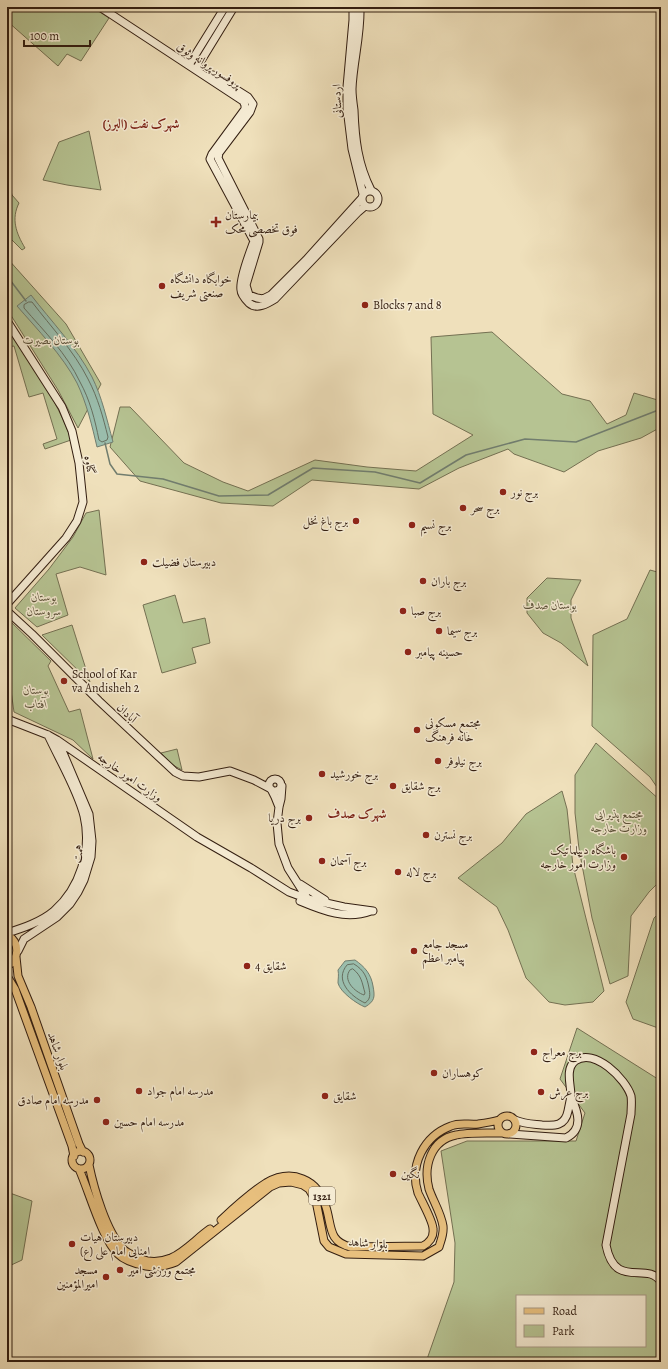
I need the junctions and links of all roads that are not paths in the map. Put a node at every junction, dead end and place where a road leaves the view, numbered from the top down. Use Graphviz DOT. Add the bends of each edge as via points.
graph roads {
  1 [pos="100,7"];
  2 [pos="109,7"];
  3 [pos="225,7"];
  4 [pos="234,7"];
  5 [pos="353,7"];
  6 [pos="360,7"];
  7 [pos="116,14"];
  8 [pos="194,65"];
  9 [pos="351,109"];
  10 [pos="371,190"];
  11 [pos="362,196"];
  12 [pos="365,206"];
  13 [pos="257,240"];
  14 [pos="7,321"];
  15 [pos="7,604"];
  16 [pos="7,611"];
  17 [pos="7,719"];
  18 [pos="48,735"];
  19 [pos="57,740"];
  20 [pos="75,753"];
  21 [pos="69,767"];
  22 [pos="272,779"];
  23 [pos="254,780"];
  24 [pos="282,786"];
  25 [pos="271,790"];
  26 [pos="279,807"];
  27 [pos="238,861"];
  28 [pos="297,881"];
  29 [pos="289,892"];
  30 [pos="308,899"];
  31 [pos="330,903"];
  32 [pos="314,907"];
  33 [pos="344,907"];
  34 [pos="341,915"];
  35 [pos="18,930"];
  36 [pos="33,933"];
  37 [pos="7,934"];
  38 [pos="17,954"];
  39 [pos="7,966"];
  40 [pos="7,976"];
  41 [pos="570,1096"];
  42 [pos="499,1120"];
  43 [pos="515,1120"];
  44 [pos="502,1133"];
  45 [pos="510,1134"];
  46 [pos="83,1152"];
  47 [pos="74,1156"];
  48 [pos="89,1165"];
  49 [pos="79,1169"];
  50 [pos="213,1230"];
  51 [pos="364,1251"];
  52 [pos="661,1282"];
  1 -- 7 [label="main road, پروفسور پروانه وثوق"];
  2 -- 7 [label="main road, پروفسور پروانه وثوق"];
  3 -- 8 [label="main road"];
  4 -- 8 [label="main road"];
  5 -- 9 [label="main road, اردستانی" via="347,87"];
  6 -- 9 [label="main road, اردستانی"];
  7 -- 8 [label="main road, پروفسور پروانه وثوق"];
  8 -- 13 [label="main road, پروفسور پروانه وثوق" via="248,97 252,104 250,112 214,158"];
  9 -- 10 [label="main road, اردستانی" via="363,175"];
  9 -- 11 [label="main road, اردستانی" via="352,149"];
  10 -- 11 [label="main road"];
  10 -- 12 [label="main road" via="377,195 378,202 373,206"];
  11 -- 12 [label="main road"];
  11 -- 13 [label="main road" via="306,260 271,295 263,299 249,295 246,285 259,242"];
  12 -- 13 [label="main road" via="275,299 265,305 252,306 241,290 243,274"];
  14 -- 15 [label="main road, گناوه" via="62,407 72,430 83,502 77,521 66,538"];
  16 -- 23 [label="main road, آبادان" via="175,772 189,777 199,777 230,771"];
  17 -- 18 [label="main road, وزارت امور خارجه"];
  18 -- 19 [label="main road, وزارت امور خارجه"];
  18 -- 35 [label="main road, همت" via="84,816 85,856 73,888 64,901 44,918"];
  19 -- 20 [label="main road, وزارت امور خارجه"];
  19 -- 21 [label="main road, همت"];
  20 -- 21 [label="main road" via="70,758"];
  20 -- 27 [label="main road, وزارت امور خارجه" via="197,837"];
  21 -- 36 [label="main road, همت" via="89,814 91,857 84,880 70,904 58,917"];
  22 -- 23 [label="main road, آبادان"];
  22 -- 24 [label="main road" via="279,780"];
  22 -- 25 [label="main road" via="269,783"];
  23 -- 25 [label="main road, آبادان"];
  24 -- 25 [label="main road" via="277,791"];
  24 -- 26 [label="main road"];
  25 -- 26 [label="main road"];
  26 -- 28 [label="main road" via="279,844 288,868"];
  27 -- 29 [label="main road, وزارت امور خارجه"];
  27 -- 32 [label="main road, وزارت امور خارجه" via="291,896"];
  28 -- 29 [label="main road" via="299,889"];
  28 -- 30 [label="main road"];
  28 -- 31 [label="main road"];
  29 -- 30 [label="main road, وزارت امور خارجه"];
  30 -- 31 [label="main road, وزارت امور خارجه"];
  30 -- 32 [label="main road"];
  31 -- 33 [label="main road, وزارت امور خارجه"];
  32 -- 34 [label="main road, وزارت امور خارجه"];
  33 -- 34 [label="main road" via="346,913"];
  33 -- 34 [label="main road, وزارت امور خارجه" via="373,911 361,915"];
  35 -- 36 [label="main road" via="17,934 20,937"];
  35 -- 37 [label="main road, همت"];
  36 -- 38 [label="main road, همت" via="24,939"];
  37 -- 38 [label="main road" via="14,941"];
  38 -- 39 [label="main road"];
  38 -- 46 [label="main road, بلوار شاهد" via="18,976"];
  40 -- 47 [label="main road, بلوار شاهد" via="18,996"];
  41 -- 43 [label="main road" via="566,1118 559,1124"];
  41 -- 45 [label="main road" via="578,1118 575,1132 571,1135 566,1138"];
  41 -- 52 [label="main road" via="570,1071 574,1062 584,1058 597,1060 626,1085 631,1097 631,1114 606,1245 612,1263 621,1270 636,1274 652,1274"];
  42 -- 43 [label="main road" via="507,1116"];
  42 -- 44 [label="main road"];
  42 -- 51 [label="main road, بلوار شاهد / 1321" via="452,1125 440,1131 418,1156 415,1174 418,1191 434,1229 428,1244"];
  43 -- 45 [label="main road" via="516,1128"];
  44 -- 45 [label="main road"];
  44 -- 51 [label="main road, بلوار شاهد / 1321" via="456,1134 444,1140 431,1153 427,1165 429,1187 444,1234 439,1247 423,1256"];
  46 -- 47 [label="main road"];
  46 -- 48 [label="main road" via="89,1157"];
  47 -- 49 [label="main road" via="73,1164"];
  48 -- 49 [label="main road"];
  48 -- 50 [label="main road, بلوار شاهد / 1321" via="108,1225 116,1240 130,1255 148,1262 167,1260"];
  49 -- 50 [label="main road, بلوار شاهد / 1321" via="108,1240 118,1254 135,1264 152,1267 176,1262"];
  50 -- 51 [label="main road, بلوار شاهد / 1321" via="270,1187 291,1182 305,1186 313,1194 322,1235 330,1247 346,1254"];
}
